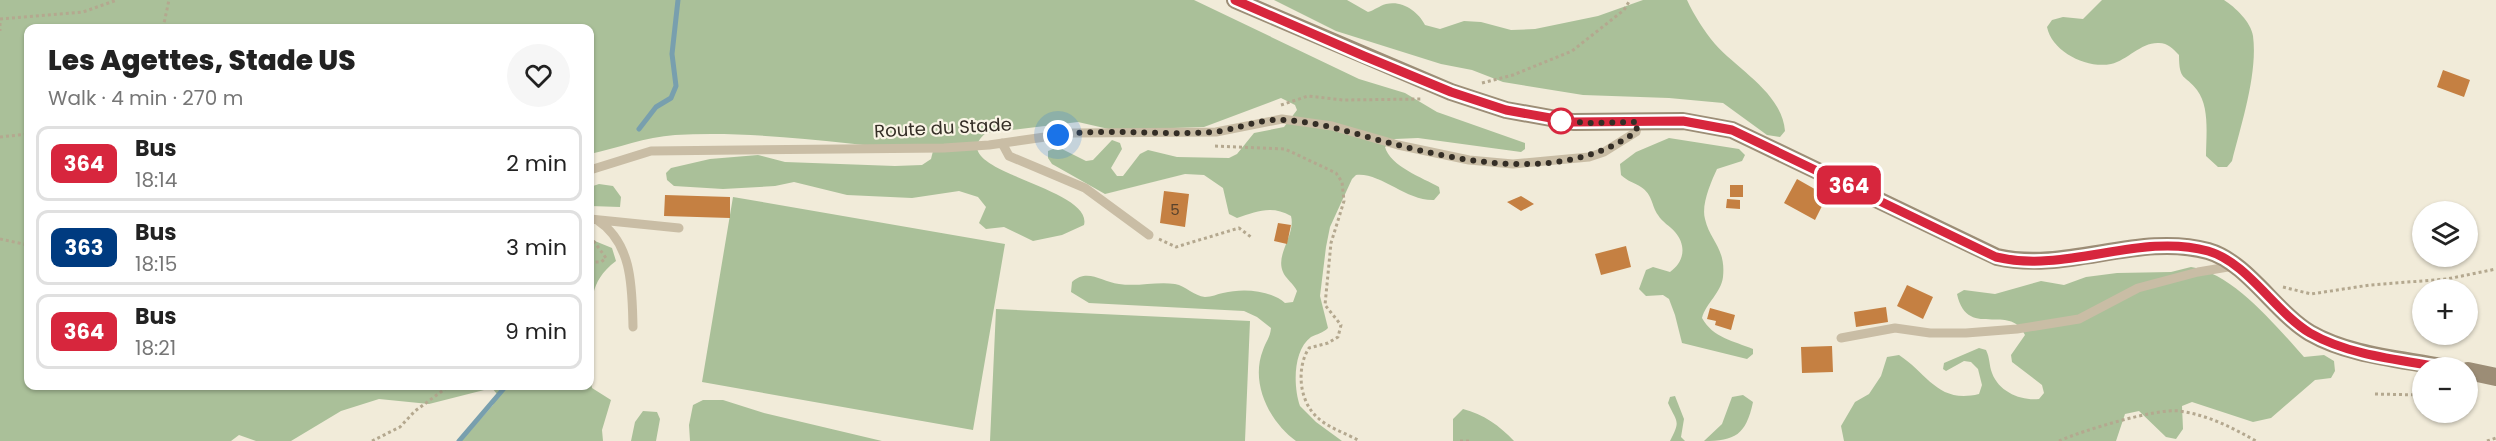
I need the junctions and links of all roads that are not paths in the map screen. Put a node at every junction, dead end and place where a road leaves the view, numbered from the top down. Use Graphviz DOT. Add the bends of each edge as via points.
graph roads {
  1 [pos="1244,2"];
  2 [pos="1638,122"];
  3 [pos="1002,143"];
  4 [pos="594,169"];
  5 [pos="594,220"];
  6 [pos="594,220"];
  7 [pos="679,228"];
  8 [pos="1149,235"];
  9 [pos="2235,266"];
  10 [pos="633,327"];
  11 [pos="1841,338"];
  12 [pos="2412,362"];
  13 [pos="2478,373"];
  14 [pos="2496,377"];
  1 -- 2 [label="street" via="1451,92 1506,110 1573,122"];
  2 -- 3 [label="lane, Route du Stade" via="1636,132 1604,152 1546,163 1469,160 1332,126 1282,119 1203,133 1073,133"];
  2 -- 9 [label="street" via="1683,121 1717,125 1740,133 1996,257 2034,262 2148,248 2183,248 2211,252"];
  3 -- 4 [label="lane, Route du Stade" via="944,148 651,151"];
  3 -- 8 [label="lane" via="1008,156 1085,188"];
  5 -- 7 [label="lane"];
  6 -- 10 [label="lane" via="610,228 628,265"];
  9 -- 11 [label="lane" via="2138,288 2079,319 1966,333 1894,328"];
  9 -- 12 [label="street" via="2296,323 2327,341"];
  13 -- 14 [label="street"];
}
